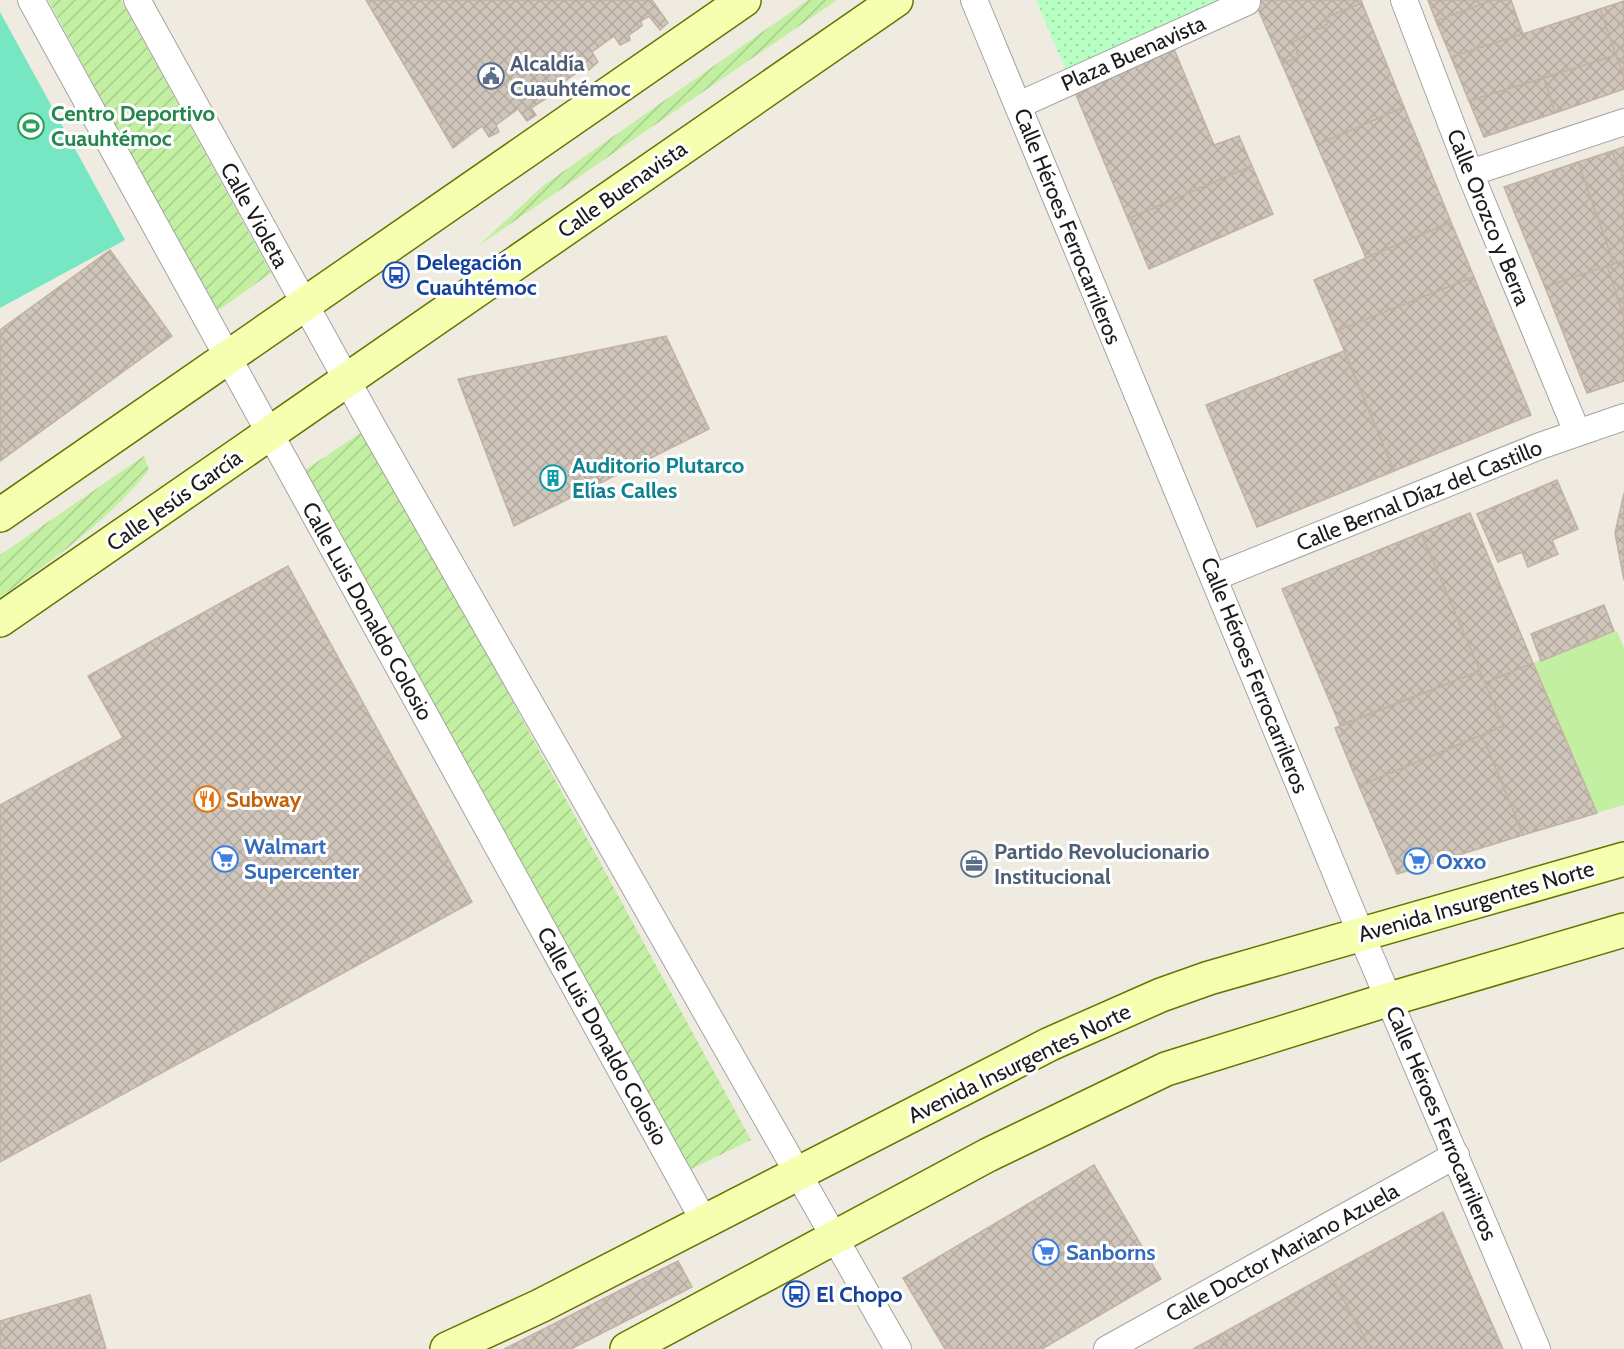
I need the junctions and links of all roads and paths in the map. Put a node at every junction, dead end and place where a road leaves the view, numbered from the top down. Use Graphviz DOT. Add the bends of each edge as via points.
graph roads {
  1 [pos="30,0"];
  2 [pos="137,0"];
  3 [pos="744,0"];
  4 [pos="896,0"];
  5 [pos="974,0"];
  6 [pos="1404,0"];
  7 [pos="1247,2"];
  8 [pos="1019,105"];
  9 [pos="1624,122"];
  10 [pos="1470,173"];
  11 [pos="304,304"];
  12 [pos="228,358"];
  13 [pos="348,379"];
  14 [pos="1624,417"];
  15 [pos="1577,432"];
  16 [pos="270,434"];
  17 [pos="0,515"];
  18 [pos="1215,577"];
  19 [pos="0,620"];
  20 [pos="1624,859"];
  21 [pos="1624,930"];
  22 [pos="1361,934"];
  23 [pos="1389,999"];
  24 [pos="1456,1155"];
  25 [pos="797,1175"];
  26 [pos="705,1221"];
  27 [pos="834,1237"];
  28 [pos="447,1349"];
  29 [pos="627,1349"];
  30 [pos="898,1349"];
  31 [pos="1107,1349"];
  32 [pos="1537,1349"];
  1 -- 12 [label="street, Calle Luis Donaldo Colosio"];
  2 -- 11 [label="street, Calle Violeta"];
  3 -- 11 [label="main road"];
  4 -- 13 [label="main road, Calle Buenavista"];
  5 -- 8 [label="street, Calle Héroes Ferrocarrileros"];
  6 -- 10 [label="street, Calle Orozco y Berra"];
  7 -- 8 [label="street, Plaza Buenavista"];
  8 -- 18 [label="street, Calle Héroes Ferrocarrileros"];
  9 -- 10 [label="street"];
  10 -- 15 [label="street, Calle Orozco y Berra"];
  11 -- 12 [label="main road"];
  11 -- 13 [label="street"];
  12 -- 16 [label="street, Calle Luis Donaldo Colosio"];
  12 -- 17 [label="main road"];
  13 -- 16 [label="main road, Calle Jesús García"];
  13 -- 25 [label="street"];
  14 -- 15 [label="street, Calle Bernal Díaz del Castillo"];
  15 -- 18 [label="street, Calle Bernal Díaz del Castillo"];
  16 -- 19 [label="main road, Calle Jesús García"];
  16 -- 26 [label="street, Calle Luis Donaldo Colosio"];
  18 -- 22 [label="street, Calle Héroes Ferrocarrileros"];
  20 -- 22 [label="main road, Avenida Insurgentes Norte"];
  21 -- 23 [label="main road"];
  22 -- 23 [label="street, Calle Héroes Ferrocarrileros"];
  22 -- 25 [label="main road, Avenida Insurgentes Norte" via="1209,978 1104,1019"];
  23 -- 24 [label="street, Calle Héroes Ferrocarrileros"];
  23 -- 27 [label="main road" via="1205,1056 1130,1085"];
  24 -- 31 [label="street, Calle Doctor Mariano Azuela"];
  24 -- 32 [label="street, Calle Héroes Ferrocarrileros"];
  25 -- 26 [label="main road, Avenida Insurgentes Norte"];
  25 -- 27 [label="street"];
  26 -- 28 [label="main road, Avenida Insurgentes Norte"];
  27 -- 29 [label="main road"];
  27 -- 30 [label="street"];
}
